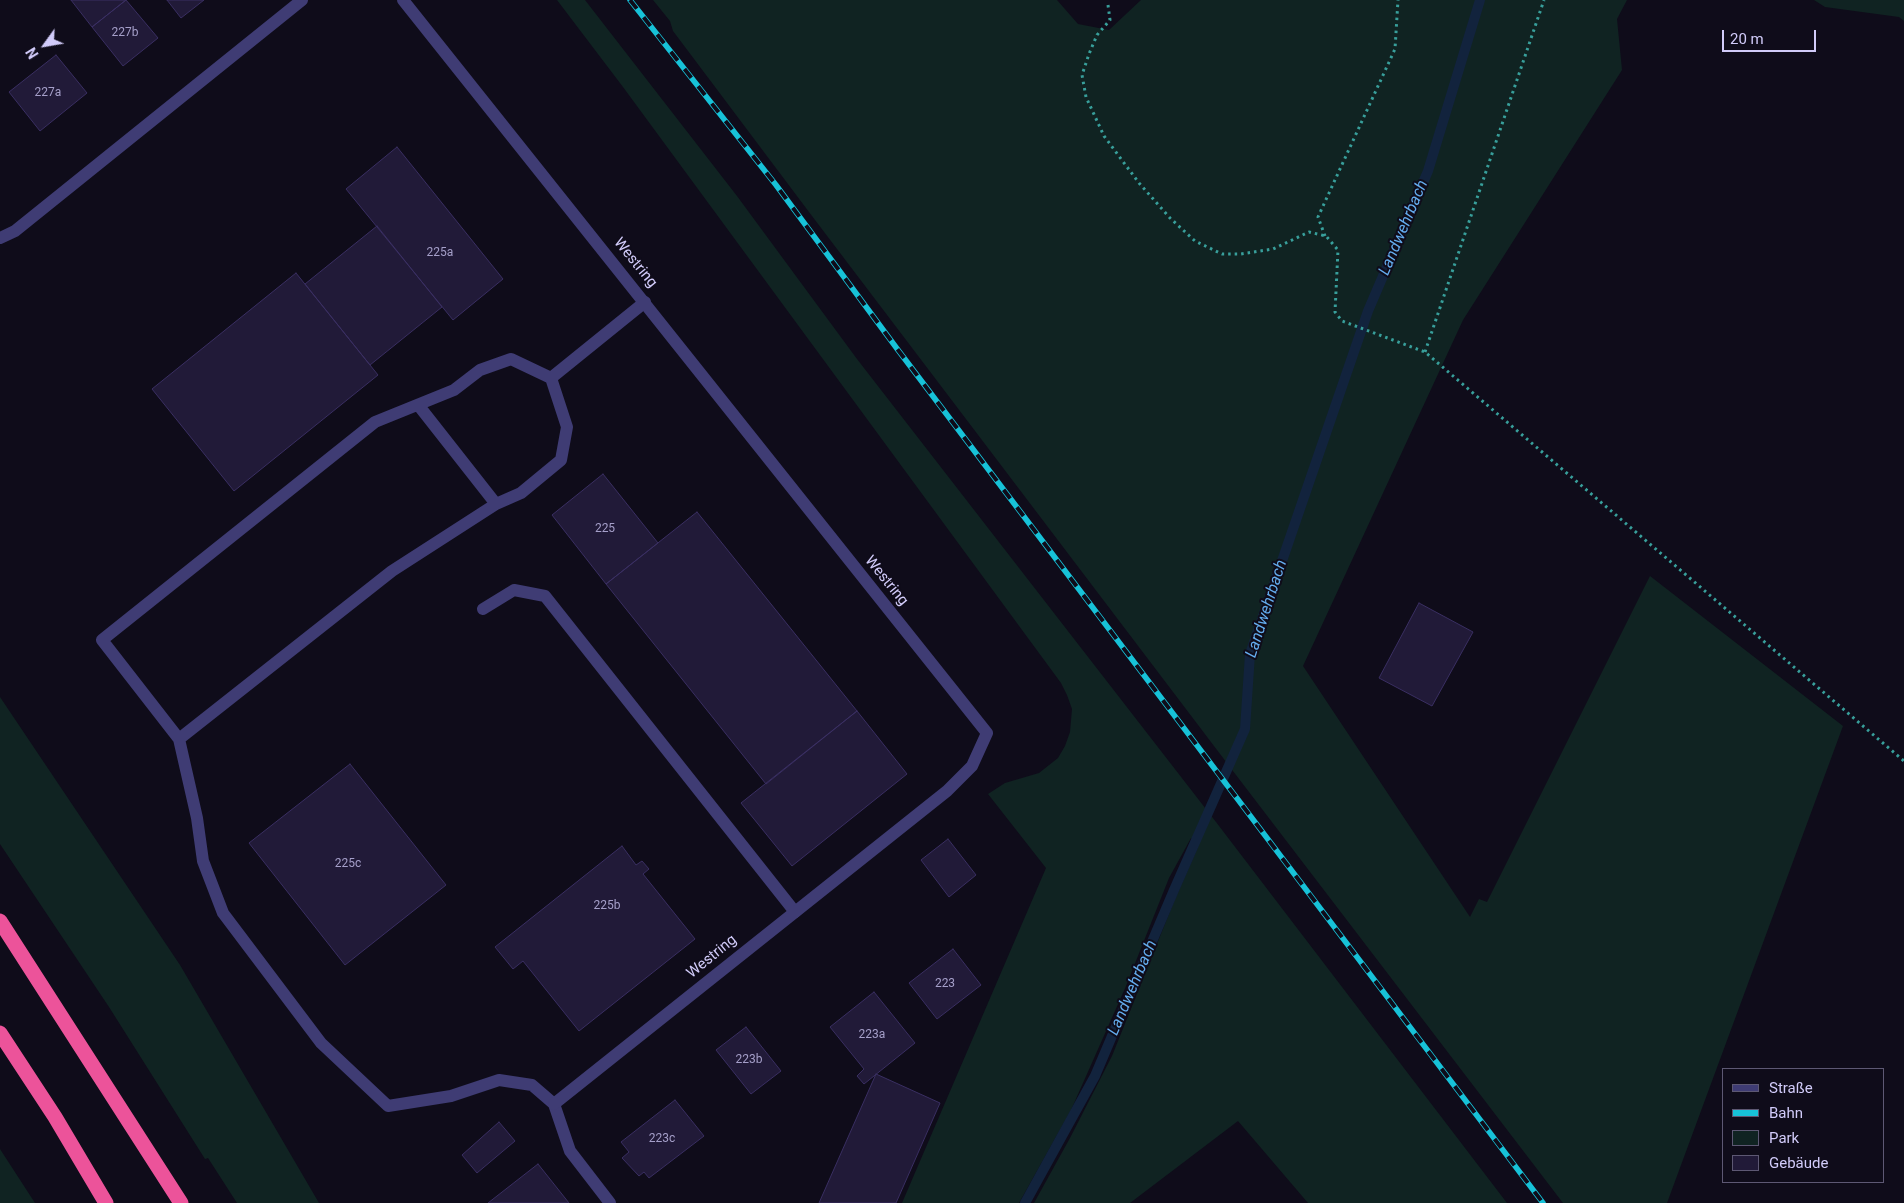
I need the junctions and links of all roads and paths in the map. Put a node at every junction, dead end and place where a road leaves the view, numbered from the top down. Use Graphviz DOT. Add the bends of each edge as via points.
graph roads {
  1 [pos="302,0"];
  2 [pos="403,0"];
  3 [pos="1398,0"];
  4 [pos="1544,0"];
  5 [pos="1108,6"];
  6 [pos="1326,236"];
  7 [pos="0,238"];
  8 [pos="645,302"];
  9 [pos="1425,352"];
  10 [pos="551,378"];
  11 [pos="419,406"];
  12 [pos="496,504"];
  13 [pos="483,609"];
  14 [pos="179,739"];
  15 [pos="1904,761"];
  16 [pos="795,912"];
  17 [pos="0,921"];
  18 [pos="0,1034"];
  19 [pos="554,1104"];
  20 [pos="106,1203"];
  21 [pos="181,1203"];
  22 [pos="610,1203"];
  1 -- 7 [label="street" via="15,231"];
  2 -- 8 [label="street, Westring"];
  3 -- 6 [label="path" via="1395,49 1318,217"];
  4 -- 9 [label="path"];
  5 -- 6 [label="path" via="1110,20 1097,35 1082,75 1086,97 1104,136 1170,218 1195,241 1222,254 1273,249 1309,232"];
  6 -- 9 [label="path" via="1338,250 1335,312 1342,321"];
  8 -- 10 [label="street"];
  8 -- 16 [label="street, Westring" via="987,733 972,766 947,791"];
  9 -- 15 [label="path"];
  10 -- 11 [label="street" via="511,359 480,370 454,390"];
  10 -- 12 [label="street" via="567,427 561,460 521,492"];
  11 -- 12 [label="street"];
  11 -- 14 [label="street" via="375,422 102,640"];
  12 -- 14 [label="street" via="392,571"];
  13 -- 16 [label="street" via="514,590 545,596"];
  14 -- 19 [label="street" via="203,861 223,913 320,1043 388,1106 451,1096 499,1080 532,1085"];
  16 -- 19 [label="street, Westring"];
  17 -- 21 [label="highway"];
  18 -- 20 [label="highway"];
  19 -- 22 [label="street" via="570,1151"];
}
